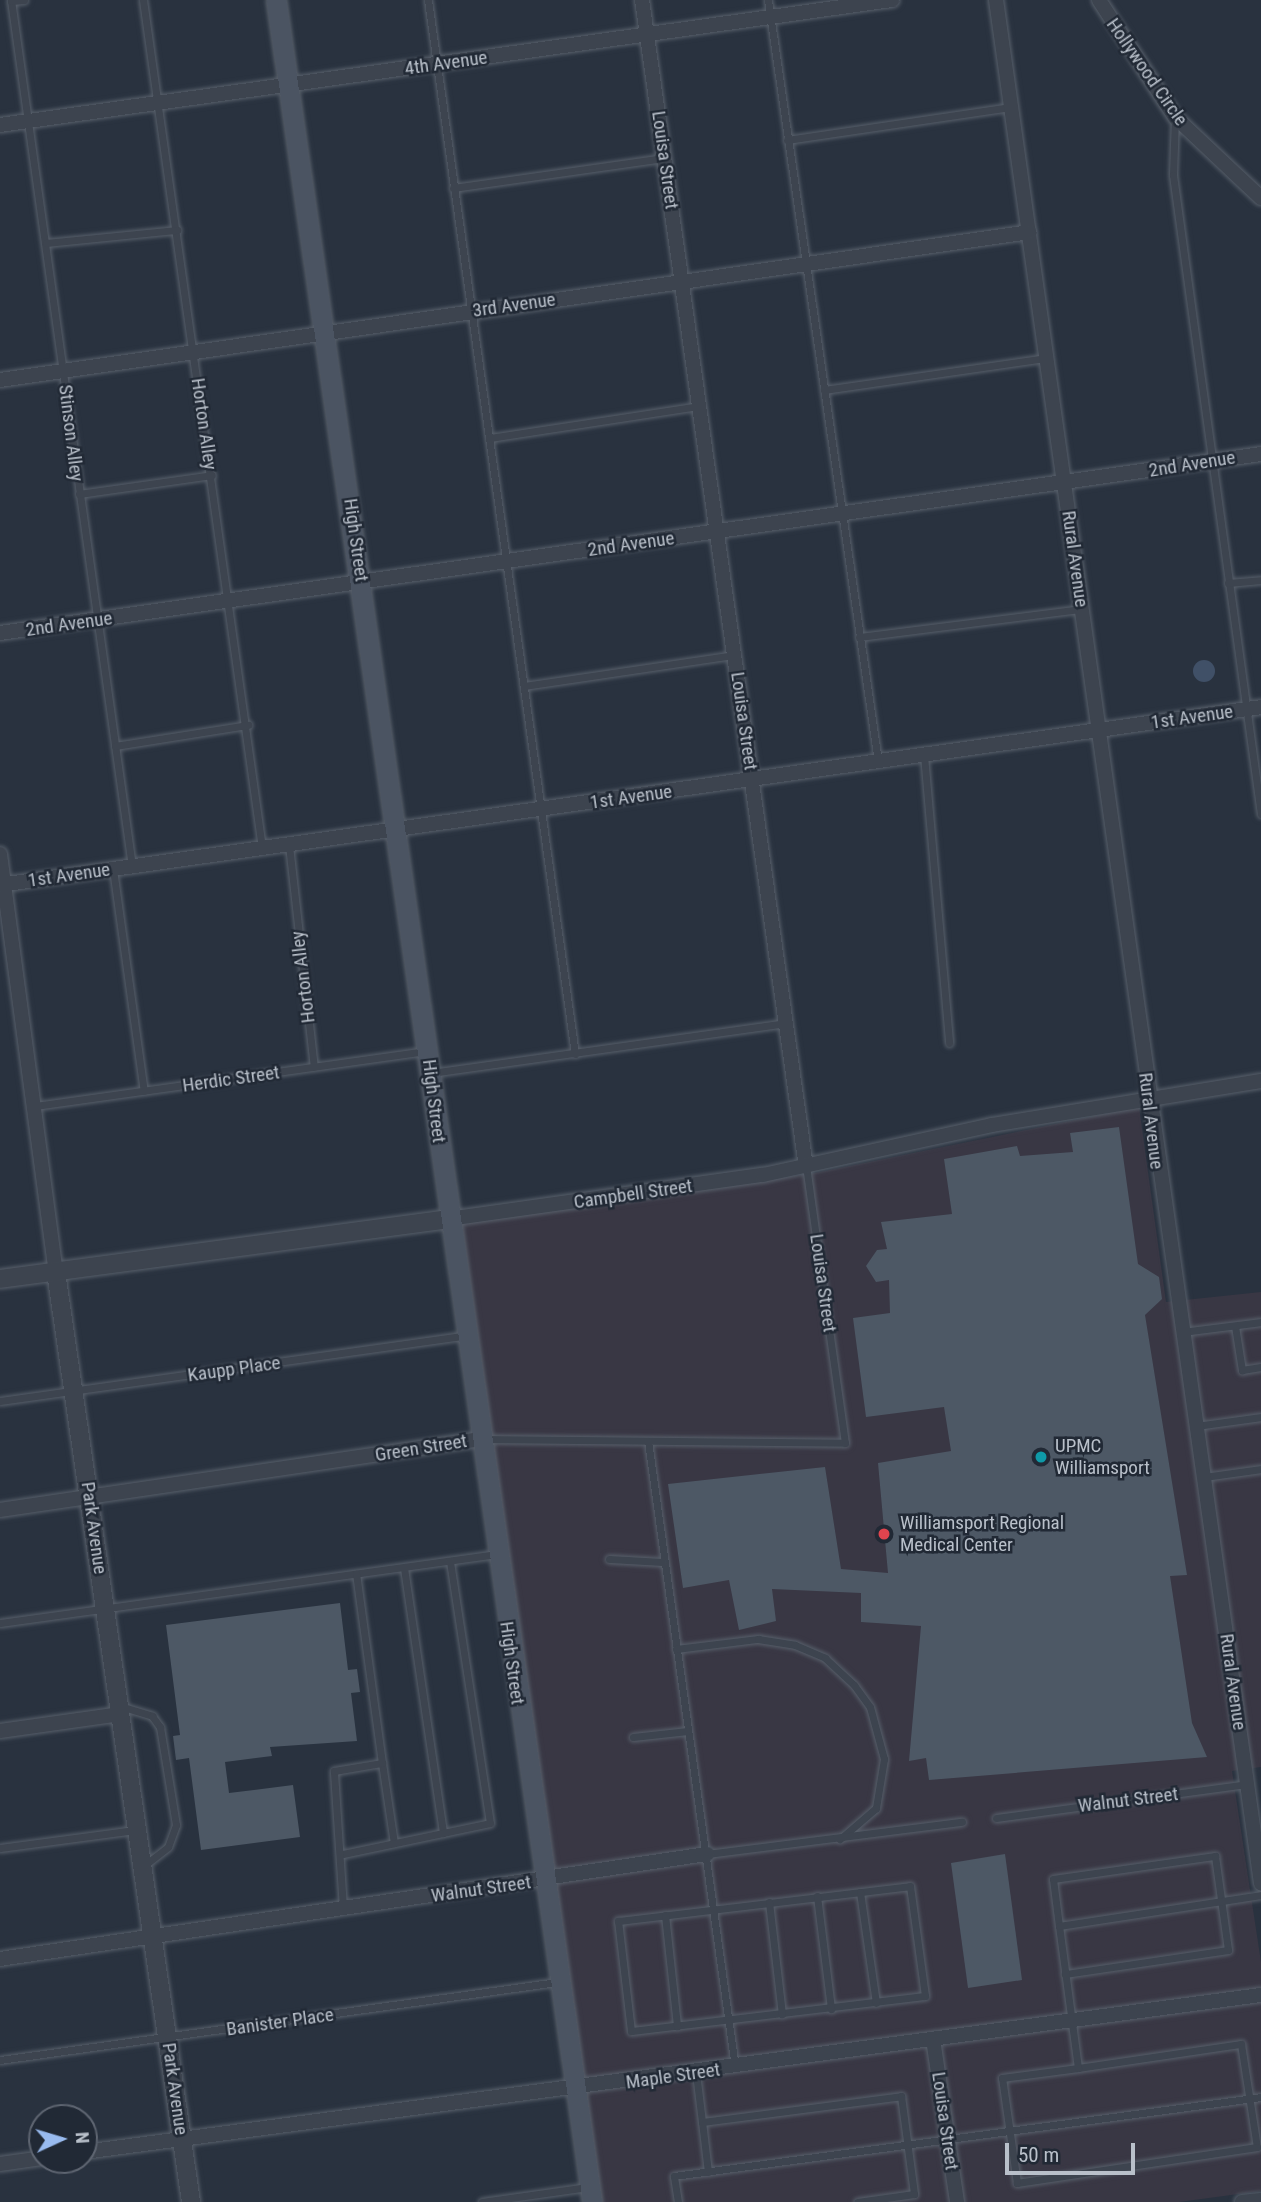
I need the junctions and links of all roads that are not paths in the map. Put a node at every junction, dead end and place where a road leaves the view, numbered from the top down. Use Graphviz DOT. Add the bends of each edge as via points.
graph roads {
  1 [pos="24,0"];
  2 [pos="143,0"];
  3 [pos="276,0"];
  4 [pos="428,0"];
  5 [pos="642,0"];
  6 [pos="768,0"];
  7 [pos="892,0"];
  8 [pos="996,0"];
  9 [pos="1098,0"];
  10 [pos="11,1"];
  11 [pos="770,17"];
  12 [pos="648,35"];
  13 [pos="437,65"];
  14 [pos="289,85"];
  15 [pos="159,102"];
  16 [pos="1012,107"];
  17 [pos="1175,117"];
  18 [pos="29,120"];
  19 [pos="0,125"];
  20 [pos="787,140"];
  21 [pos="665,158"];
  22 [pos="453,188"];
  23 [pos="1261,198"];
  24 [pos="177,230"];
  25 [pos="1028,232"];
  26 [pos="46,243"];
  27 [pos="804,265"];
  28 [pos="683,282"];
  29 [pos="473,311"];
  30 [pos="326,334"];
  31 [pos="193,351"];
  32 [pos="1047,358"];
  33 [pos="63,370"];
  34 [pos="0,380"];
  35 [pos="824,390"];
  36 [pos="701,406"];
  37 [pos="490,438"];
  38 [pos="1261,454"];
  39 [pos="1211,460"];
  40 [pos="212,475"];
  41 [pos="1065,482"];
  42 [pos="79,494"];
  43 [pos="842,512"];
  44 [pos="716,531"];
  45 [pos="510,561"];
  46 [pos="1261,580"];
  47 [pos="362,583"];
  48 [pos="1228,583"];
  49 [pos="230,601"];
  50 [pos="1082,609"];
  51 [pos="97,621"];
  52 [pos="0,634"];
  53 [pos="859,637"];
  54 [pos="735,654"];
  55 [pos="524,686"];
  56 [pos="1254,708"];
  57 [pos="248,725"];
  58 [pos="1100,731"];
  59 [pos="115,746"];
  60 [pos="924,755"];
  61 [pos="877,761"];
  62 [pos="753,780"];
  63 [pos="543,810"];
  64 [pos="1261,814"];
  65 [pos="398,830"];
  66 [pos="289,845"];
  67 [pos="262,849"];
  68 [pos="0,854"];
  69 [pos="132,866"];
  70 [pos="113,869"];
  71 [pos="2,885"];
  72 [pos="789,1023"];
  73 [pos="949,1043"];
  74 [pos="427,1051"];
  75 [pos="575,1054"];
  76 [pos="314,1067"];
  77 [pos="431,1073"];
  78 [pos="1261,1081"];
  79 [pos="144,1091"];
  80 [pos="1147,1097"];
  81 [pos="35,1106"];
  82 [pos="806,1167"];
  83 [pos="448,1219"];
  84 [pos="56,1272"];
  85 [pos="0,1279"];
  86 [pos="1261,1322"];
  87 [pos="1235,1326"];
  88 [pos="1181,1332"];
  89 [pos="467,1335"];
  90 [pos="1261,1367"];
  91 [pos="74,1390"];
  92 [pos="0,1401"];
  93 [pos="1261,1416"];
  94 [pos="1195,1426"];
  95 [pos="481,1438"];
  96 [pos="648,1441"];
  97 [pos="845,1443"];
  98 [pos="1261,1470"];
  99 [pos="1203,1477"];
  100 [pos="89,1497"];
  101 [pos="0,1510"];
  102 [pos="497,1554"];
  103 [pos="609,1559"];
  104 [pos="450,1562"];
  105 [pos="663,1562"];
  106 [pos="404,1567"];
  107 [pos="356,1574"];
  108 [pos="106,1610"];
  109 [pos="0,1623"];
  110 [pos="676,1649"];
  111 [pos="120,1710"];
  112 [pos="0,1731"];
  113 [pos="688,1731"];
  114 [pos="633,1737"];
  115 [pos="382,1763"];
  116 [pos="1254,1783"];
  117 [pos="996,1818"];
  118 [pos="962,1822"];
  119 [pos="138,1830"];
  120 [pos="443,1833"];
  121 [pos="840,1839"];
  122 [pos="394,1843"];
  123 [pos="0,1848"];
  124 [pos="342,1854"];
  125 [pos="707,1854"];
  126 [pos="143,1867"];
  127 [pos="544,1880"];
  128 [pos="1261,1883"];
  129 [pos="860,1892"];
  130 [pos="1261,1895"];
  131 [pos="817,1896"];
  132 [pos="1222,1901"];
  133 [pos="769,1902"];
  134 [pos="716,1907"];
  135 [pos="343,1908"];
  136 [pos="665,1915"];
  137 [pos="1059,1926"];
  138 [pos="153,1938"];
  139 [pos="0,1958"];
  140 [pos="1065,1974"];
  141 [pos="560,1981"];
  142 [pos="1261,1995"];
  143 [pos="876,2003"];
  144 [pos="831,2009"];
  145 [pos="782,2014"];
  146 [pos="1070,2020"];
  147 [pos="729,2021"];
  148 [pos="677,2026"];
  149 [pos="168,2038"];
  150 [pos="933,2039"];
  151 [pos="0,2060"];
  152 [pos="1078,2067"];
  153 [pos="735,2068"];
  154 [pos="696,2073"];
  155 [pos="576,2089"];
  156 [pos="1261,2098"];
  157 [pos="1250,2099"];
  158 [pos="702,2122"];
  159 [pos="1010,2130"];
  160 [pos="948,2139"];
  161 [pos="182,2140"];
  162 [pos="907,2144"];
  163 [pos="98,2150"];
  164 [pos="28,2160"];
  165 [pos="0,2165"];
  166 [pos="708,2172"];
  167 [pos="591,2194"];
  168 [pos="1261,2200"];
  169 [pos="191,2202"];
  170 [pos="482,2202"];
  171 [pos="678,2202"];
  172 [pos="858,2202"];
  173 [pos="957,2202"];
  174 [pos="1242,2202"];
  1 -- 10 [label="lane"];
  2 -- 15 [label="lane, Horton Alley"];
  3 -- 14 [label="main road, High Street"];
  4 -- 13 [label="lane"];
  5 -- 12 [label="street, Louisa Street"];
  6 -- 11 [label="lane"];
  7 -- 11 [label="street, 4th Avenue"];
  8 -- 16 [label="street, Rural Avenue"];
  9 -- 17 [label="street, Hollywood Circle"];
  10 -- 18 [label="lane, Stinson Alley"];
  11 -- 12 [label="street, 4th Avenue"];
  11 -- 20 [label="lane"];
  12 -- 13 [label="street, 4th Avenue"];
  12 -- 21 [label="street, Louisa Street"];
  13 -- 14 [label="street, 4th Avenue"];
  13 -- 22 [label="lane"];
  14 -- 15 [label="street, 4th Avenue"];
  14 -- 30 [label="main road, High Street"];
  15 -- 18 [label="street, 4th Avenue"];
  15 -- 24 [label="lane, Horton Alley"];
  16 -- 20 [label="lane"];
  16 -- 25 [label="street, Rural Avenue"];
  17 -- 23 [label="street, Hollywood Circle"];
  17 -- 39 [label="lane" via="1174,174"];
  18 -- 19 [label="street, 4th Avenue"];
  18 -- 26 [label="lane, Stinson Alley"];
  20 -- 27 [label="lane"];
  21 -- 22 [label="lane"];
  21 -- 28 [label="street, Louisa Street"];
  22 -- 29 [label="lane"];
  24 -- 26 [label="lane"];
  24 -- 31 [label="lane, Horton Alley"];
  25 -- 27 [label="street, 3rd Avenue"];
  25 -- 32 [label="street, Rural Avenue"];
  26 -- 33 [label="lane, Stinson Alley"];
  27 -- 28 [label="street, 3rd Avenue"];
  27 -- 35 [label="lane"];
  28 -- 29 [label="street, 3rd Avenue"];
  28 -- 36 [label="street, Louisa Street"];
  29 -- 30 [label="street, 3rd Avenue"];
  29 -- 37 [label="lane"];
  30 -- 31 [label="street, 3rd Avenue"];
  30 -- 47 [label="main road, High Street"];
  31 -- 33 [label="street, 3rd Avenue"];
  31 -- 40 [label="lane, Horton Alley"];
  32 -- 35 [label="lane"];
  32 -- 41 [label="street, Rural Avenue"];
  33 -- 34 [label="street, 3rd Avenue"];
  33 -- 42 [label="lane, Stinson Alley"];
  35 -- 43 [label="lane"];
  36 -- 37 [label="lane"];
  36 -- 44 [label="street, Louisa Street"];
  37 -- 45 [label="lane"];
  38 -- 39 [label="street, 2nd Avenue"];
  39 -- 41 [label="street, 2nd Avenue"];
  39 -- 48 [label="lane"];
  40 -- 42 [label="lane"];
  40 -- 49 [label="lane, Horton Alley"];
  41 -- 43 [label="street, 2nd Avenue"];
  41 -- 50 [label="street, Rural Avenue"];
  42 -- 51 [label="lane, Stinson Alley"];
  43 -- 44 [label="street, 2nd Avenue"];
  43 -- 53 [label="lane"];
  44 -- 45 [label="street, 2nd Avenue"];
  44 -- 54 [label="street, Louisa Street"];
  45 -- 47 [label="street, 2nd Avenue"];
  45 -- 55 [label="lane"];
  46 -- 48 [label="lane"];
  47 -- 49 [label="street, 2nd Avenue"];
  47 -- 65 [label="main road, High Street"];
  48 -- 56 [label="lane"];
  49 -- 51 [label="street, 2nd Avenue"];
  49 -- 57 [label="lane, Horton Alley"];
  50 -- 53 [label="lane"];
  50 -- 58 [label="street, Rural Avenue"];
  51 -- 52 [label="street, 2nd Avenue"];
  51 -- 59 [label="lane, Stinson Alley"];
  53 -- 61 [label="lane"];
  54 -- 55 [label="lane"];
  54 -- 62 [label="street, Louisa Street"];
  55 -- 63 [label="lane"];
  56 -- 58 [label="street, 1st Avenue"];
  56 -- 64 [label="lane"];
  57 -- 59 [label="lane"];
  57 -- 67 [label="lane, Horton Alley"];
  58 -- 60 [label="street, 1st Avenue"];
  58 -- 80 [label="street, Rural Avenue"];
  59 -- 69 [label="lane, Stinson Alley"];
  60 -- 61 [label="street, 1st Avenue"];
  60 -- 73 [label="lane"];
  61 -- 62 [label="street, 1st Avenue"];
  62 -- 63 [label="street, 1st Avenue"];
  62 -- 72 [label="street, Louisa Street"];
  63 -- 65 [label="street, 1st Avenue"];
  63 -- 75 [label="lane"];
  65 -- 66 [label="street, 1st Avenue"];
  65 -- 74 [label="main road, High Street"];
  66 -- 67 [label="street, 1st Avenue"];
  66 -- 76 [label="lane, Horton Alley"];
  67 -- 69 [label="street, 1st Avenue"];
  68 -- 71 [label="street, Park Avenue"];
  69 -- 70 [label="street, 1st Avenue"];
  70 -- 71 [label="street, 1st Avenue"];
  70 -- 79 [label="lane"];
  71 -- 81 [label="street, Park Avenue"];
  72 -- 75 [label="lane"];
  72 -- 82 [label="street, Louisa Street"];
  74 -- 76 [label="lane, Herdic Street"];
  74 -- 77 [label="main road, High Street"];
  75 -- 77 [label="lane"];
  76 -- 79 [label="lane, Herdic Street"];
  77 -- 83 [label="main road, High Street"];
  78 -- 80 [label="street, Campbell Street"];
  79 -- 81 [label="lane, Herdic Street"];
  80 -- 82 [label="street, Campbell Street"];
  80 -- 88 [label="street, Rural Avenue"];
  81 -- 84 [label="street, Park Avenue"];
  82 -- 83 [label="street, Campbell Street"];
  82 -- 97 [label="lane, Louisa Street"];
  83 -- 84 [label="street, Campbell Street"];
  83 -- 89 [label="main road, High Street"];
  84 -- 85 [label="street, Campbell Street"];
  84 -- 91 [label="street, Park Avenue"];
  86 -- 87 [label="lane"];
  87 -- 88 [label="lane"];
  87 -- 90 [label="lane" via="1241,1370"];
  88 -- 94 [label="street, Rural Avenue"];
  89 -- 91 [label="lane, Kaupp Place"];
  89 -- 95 [label="main road, High Street"];
  91 -- 92 [label="lane, Kaupp Place"];
  91 -- 100 [label="street, Park Avenue"];
  93 -- 94 [label="lane"];
  94 -- 99 [label="street, Rural Avenue"];
  95 -- 96 [label="lane, Green Street"];
  95 -- 100 [label="street, Green Street"];
  95 -- 102 [label="main road, High Street"];
  96 -- 97 [label="lane, Green Street"];
  96 -- 105 [label="lane"];
  98 -- 99 [label="lane"];
  99 -- 116 [label="street, Rural Avenue"];
  100 -- 101 [label="street, Green Street"];
  100 -- 108 [label="street, Park Avenue"];
  102 -- 104 [label="lane"];
  102 -- 127 [label="main road, High Street"];
  103 -- 105 [label="lane"];
  104 -- 106 [label="lane"];
  104 -- 120 [label="lane" via="490,1823"];
  105 -- 110 [label="lane"];
  106 -- 107 [label="lane"];
  106 -- 120 [label="lane"];
  107 -- 108 [label="lane"];
  107 -- 115 [label="lane"];
  108 -- 109 [label="lane"];
  108 -- 111 [label="street, Park Avenue"];
  110 -- 113 [label="lane"];
  110 -- 121 [label="lane" via="758,1639 795,1644 825,1658 854,1685 870,1707 884,1759 876,1808"];
  111 -- 112 [label="street"];
  111 -- 119 [label="street, Park Avenue"];
  111 -- 126 [label="lane" via="152,1716 160,1727 176,1825 168,1847"];
  113 -- 114 [label="lane"];
  113 -- 125 [label="lane"];
  115 -- 122 [label="lane"];
  115 -- 124 [label="lane" via="334,1771"];
  116 -- 117 [label="lane, Walnut Street"];
  116 -- 128 [label="street, Rural Avenue"];
  118 -- 121 [label="lane, Walnut Street"];
  119 -- 123 [label="lane"];
  119 -- 126 [label="street, Park Avenue"];
  120 -- 122 [label="lane"];
  121 -- 125 [label="lane, Walnut Street"];
  122 -- 124 [label="lane"];
  124 -- 135 [label="lane"];
  125 -- 127 [label="street, Walnut Street"];
  125 -- 134 [label="lane"];
  126 -- 138 [label="street, Park Avenue"];
  127 -- 135 [label="street, Walnut Street"];
  127 -- 141 [label="main road, High Street"];
  129 -- 131 [label="lane"];
  129 -- 143 [label="lane"];
  129 -- 143 [label="lane" via="910,1886 925,1996"];
  130 -- 132 [label="lane"];
  131 -- 133 [label="lane"];
  131 -- 144 [label="lane"];
  132 -- 137 [label="lane"];
  132 -- 137 [label="lane" via="1215,1856 1054,1879"];
  132 -- 140 [label="lane" via="1228,1950"];
  133 -- 134 [label="lane"];
  133 -- 145 [label="lane"];
  134 -- 136 [label="lane"];
  134 -- 147 [label="lane"];
  135 -- 138 [label="street, Walnut Street"];
  136 -- 148 [label="lane"];
  136 -- 148 [label="lane" via="618,1921 631,2031"];
  137 -- 140 [label="lane"];
  138 -- 139 [label="street, Walnut Street"];
  138 -- 149 [label="street, Park Avenue"];
  140 -- 146 [label="lane"];
  141 -- 149 [label="lane, Banister Place"];
  141 -- 155 [label="main road, High Street"];
  142 -- 146 [label="street, Maple Street"];
  143 -- 144 [label="lane"];
  144 -- 145 [label="lane"];
  145 -- 147 [label="lane"];
  146 -- 150 [label="street, Maple Street"];
  146 -- 152 [label="lane"];
  147 -- 148 [label="lane"];
  147 -- 153 [label="lane"];
  149 -- 151 [label="lane, Banister Place"];
  149 -- 161 [label="street, Park Avenue"];
  150 -- 153 [label="street, Maple Street"];
  150 -- 160 [label="street, Louisa Street"];
  152 -- 157 [label="lane" via="1241,2044"];
  152 -- 159 [label="lane" via="1003,2078"];
  153 -- 154 [label="street, Maple Street"];
  154 -- 155 [label="street, Maple Street"];
  154 -- 158 [label="lane"];
  155 -- 161 [label="street, Maple Street"];
  155 -- 167 [label="main road, High Street"];
  156 -- 157 [label="lane"];
  157 -- 159 [label="lane"];
  157 -- 159 [label="lane" via="1257,2147 1017,2183"];
  158 -- 162 [label="lane" via="901,2096"];
  158 -- 166 [label="lane"];
  159 -- 160 [label="lane"];
  160 -- 162 [label="lane"];
  160 -- 173 [label="street, Louisa Street"];
  161 -- 163 [label="street, Maple Street"];
  161 -- 169 [label="street, Park Avenue"];
  162 -- 166 [label="lane"];
  162 -- 172 [label="lane" via="914,2194"];
  164 -- 165 [label="street"];
  166 -- 171 [label="lane" via="674,2176"];
  167 -- 170 [label="lane"];
  168 -- 174 [label="street"];
}
